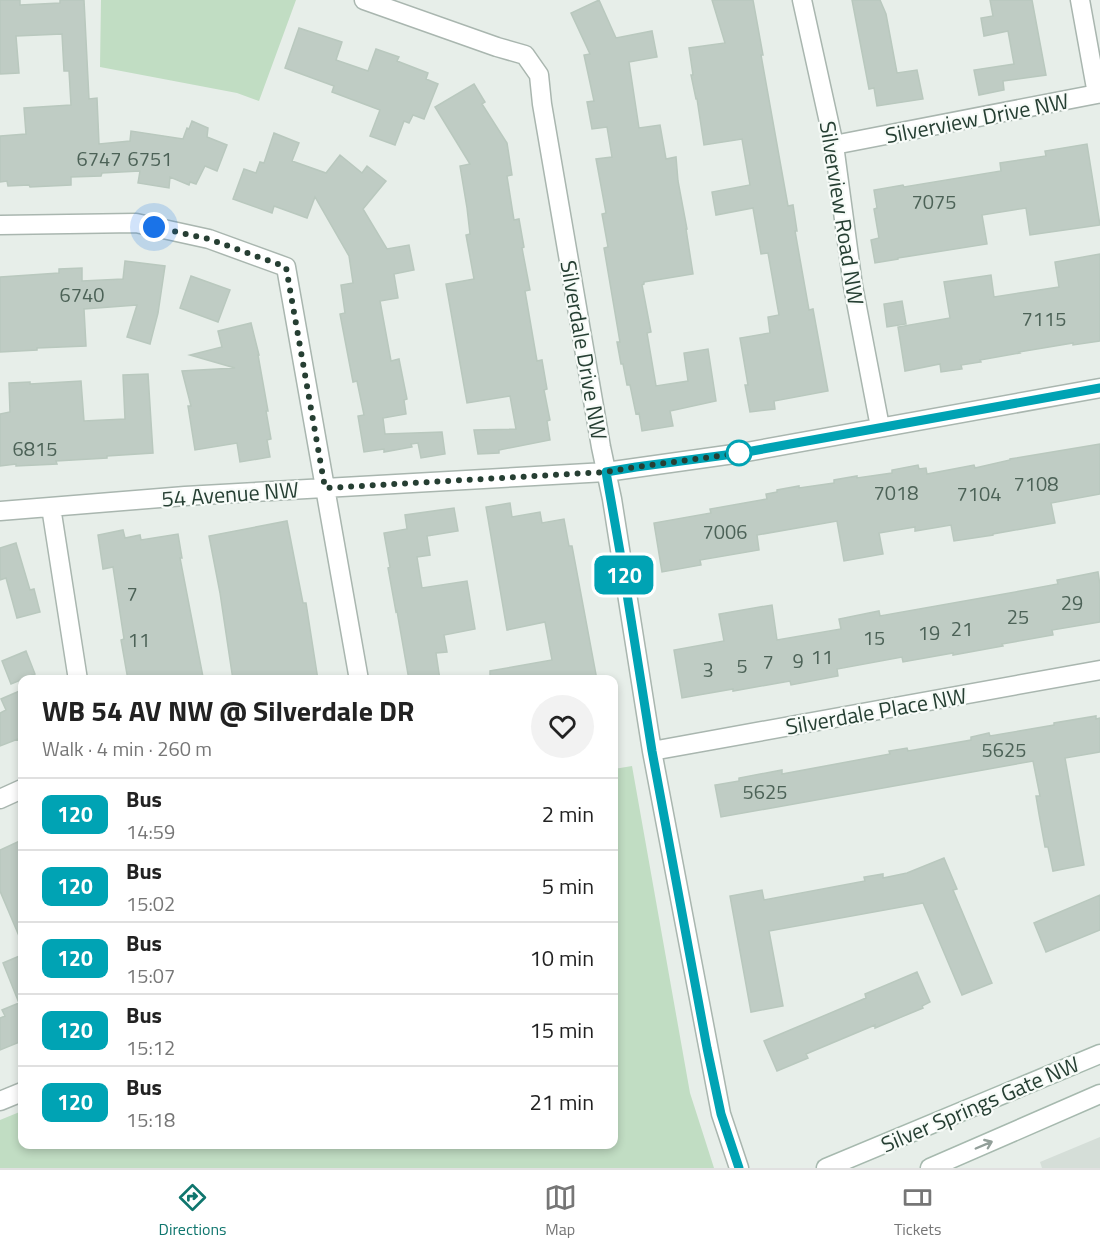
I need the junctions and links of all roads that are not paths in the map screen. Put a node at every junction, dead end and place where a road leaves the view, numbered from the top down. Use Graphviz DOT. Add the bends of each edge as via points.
graph roads {
  1 [pos="364,0"];
  2 [pos="802,0"];
  3 [pos="1080,0"];
  4 [pos="834,145"];
  5 [pos="0,225"];
  6 [pos="1100,388"];
  7 [pos="880,427"];
  8 [pos="606,472"];
  9 [pos="325,488"];
  10 [pos="51,507"];
  11 [pos="0,511"];
  12 [pos="1100,670"];
  13 [pos="77,675"];
  14 [pos="358,675"];
  15 [pos="652,751"];
  16 [pos="18,791"];
  17 [pos="0,799"];
  18 [pos="1100,1054"];
  19 [pos="18,1094"];
  20 [pos="1100,1094"];
  21 [pos="0,1101"];
  22 [pos="740,1168"];
  23 [pos="826,1168"];
  24 [pos="930,1168"];
  1 -- 8 [label="street, Silverdale Drive NW" via="525,55 539,75"];
  2 -- 4 [label="street, Silverview Road NW"];
  3 -- 4 [label="street, Silverview Drive NW" via="1097,94"];
  4 -- 7 [label="street, Silverview Road NW" via="853,286"];
  5 -- 9 [label="street" via="136,223 209,239 286,267"];
  6 -- 7 [label="street, 54 Avenue NW"];
  7 -- 8 [label="street, 54 Avenue NW" via="741,453"];
  8 -- 9 [label="street, 54 Avenue NW"];
  8 -- 15 [label="street, Silverdale Drive NW"];
  9 -- 10 [label="street, 54 Avenue NW"];
  9 -- 14 [label="street"];
  10 -- 11 [label="street, 54 Avenue NW"];
  10 -- 13 [label="street"];
  12 -- 15 [label="street, Silverdale Place NW"];
  15 -- 22 [label="street, Silverdale Drive NW" via="707,1048 721,1114"];
  16 -- 17 [label="street"];
  18 -- 23 [label="street, Silver Springs Gate NW"];
  19 -- 21 [label="street"];
  24 -- 20 [label="street, Silver Springs Gate NW, one-way"];
}
